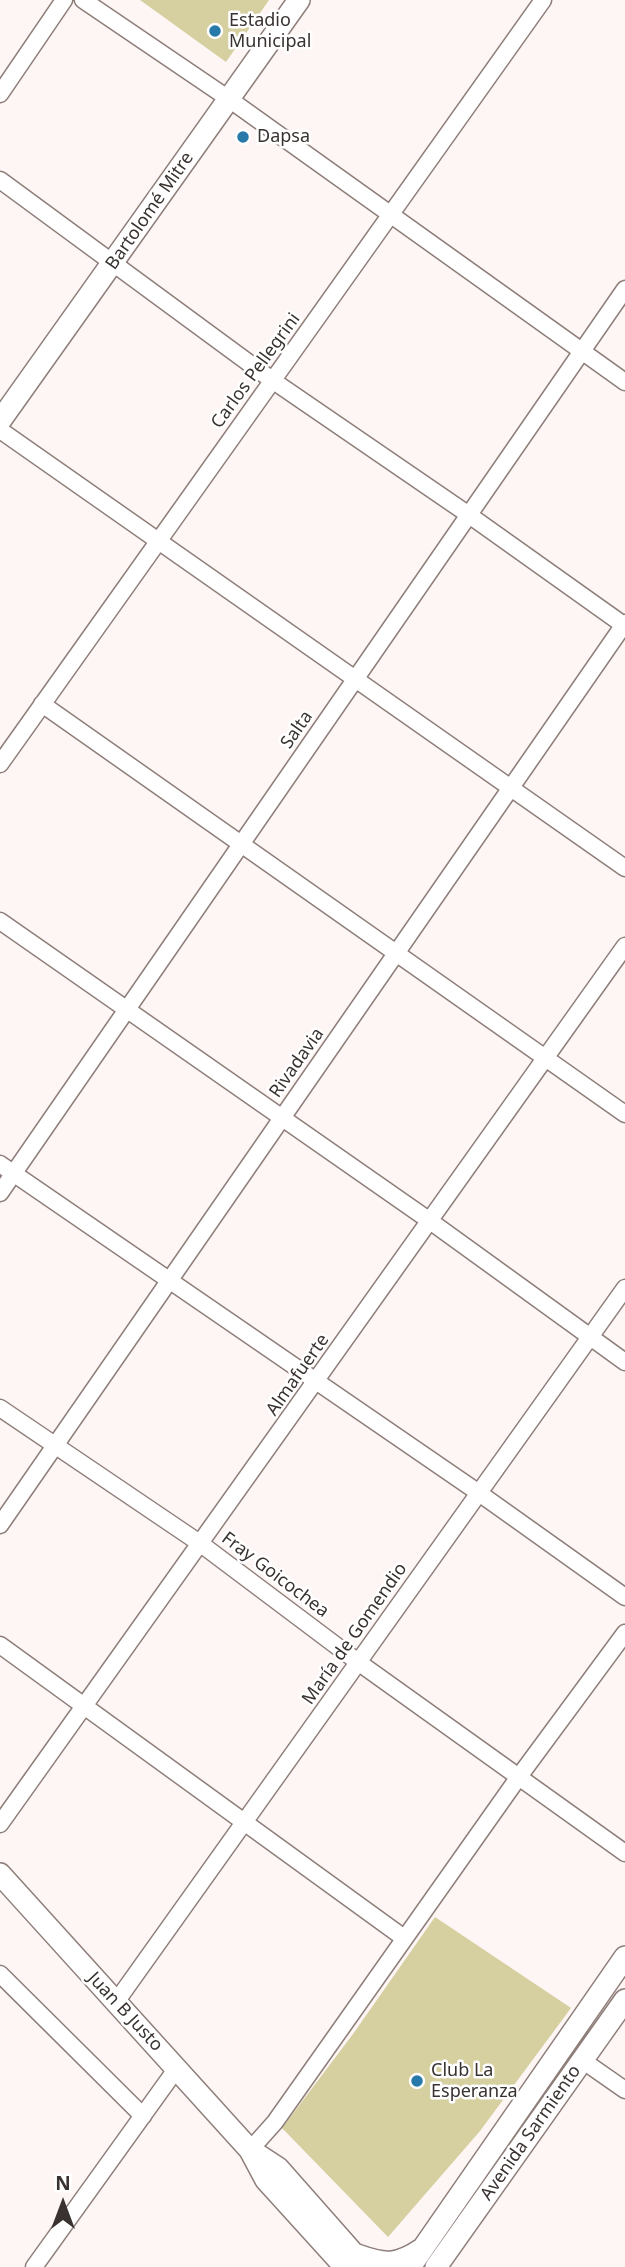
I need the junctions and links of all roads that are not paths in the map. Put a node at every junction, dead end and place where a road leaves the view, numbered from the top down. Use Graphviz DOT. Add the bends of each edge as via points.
graph roads {
  1 [pos="64,0"];
  2 [pos="83,0"];
  3 [pos="299,0"];
  4 [pos="543,0"];
  5 [pos="0,94"];
  6 [pos="229,99"];
  7 [pos="0,180"];
  8 [pos="391,215"];
  9 [pos="114,262"];
  10 [pos="625,289"];
  11 [pos="582,352"];
  12 [pos="272,380"];
  13 [pos="625,382"];
  14 [pos="0,421"];
  15 [pos="0,430"];
  16 [pos="469,515"];
  17 [pos="159,540"];
  18 [pos="625,625"];
  19 [pos="356,679"];
  20 [pos="42,704"];
  21 [pos="0,764"];
  22 [pos="511,788"];
  23 [pos="241,844"];
  24 [pos="625,868"];
  25 [pos="0,921"];
  26 [pos="625,946"];
  27 [pos="396,953"];
  28 [pos="127,1010"];
  29 [pos="545,1058"];
  30 [pos="625,1114"];
  31 [pos="283,1118"];
  32 [pos="0,1164"];
  33 [pos="14,1174"];
  34 [pos="0,1193"];
  35 [pos="430,1221"];
  36 [pos="170,1281"];
  37 [pos="625,1288"];
  38 [pos="589,1338"];
  39 [pos="625,1362"];
  40 [pos="316,1381"];
  41 [pos="0,1408"];
  42 [pos="54,1446"];
  43 [pos="479,1493"];
  44 [pos="0,1525"];
  45 [pos="201,1544"];
  46 [pos="625,1597"];
  47 [pos="625,1633"];
  48 [pos="0,1644"];
  49 [pos="358,1662"];
  50 [pos="83,1706"];
  51 [pos="518,1778"];
  52 [pos="244,1822"];
  53 [pos="0,1824"];
  54 [pos="625,1853"];
  55 [pos="0,1874"];
  56 [pos="404,1938"];
  57 [pos="625,1956"];
  58 [pos="0,1974"];
  59 [pos="625,2000"];
  60 [pos="116,2002"];
  61 [pos="582,2060"];
  62 [pos="177,2068"];
  63 [pos="625,2090"];
  64 [pos="142,2116"];
  65 [pos="250,2150"];
  66 [pos="424,2248"];
  67 [pos="356,2262"];
  68 [pos="438,2266"];
  69 [pos="34,2267"];
  70 [pos="410,2267"];
  1 -- 5 [label="street"];
  2 -- 6 [label="street"];
  3 -- 6 [label="main road, Bartolomé Mitre"];
  4 -- 8 [label="street, Carlos Pellegrini"];
  6 -- 8 [label="street"];
  6 -- 9 [label="main road, Bartolomé Mitre"];
  7 -- 9 [label="street"];
  8 -- 11 [label="street"];
  8 -- 12 [label="street, Carlos Pellegrini"];
  9 -- 12 [label="street"];
  9 -- 14 [label="main road, Bartolomé Mitre"];
  10 -- 11 [label="street, Salta"];
  11 -- 13 [label="street"];
  11 -- 16 [label="street, Salta"];
  12 -- 16 [label="street"];
  12 -- 17 [label="street, Carlos Pellegrini"];
  15 -- 17 [label="street"];
  16 -- 18 [label="street"];
  16 -- 19 [label="street, Salta"];
  17 -- 19 [label="street"];
  17 -- 20 [label="street, Carlos Pellegrini"];
  18 -- 22 [label="street, Rivadavia"];
  19 -- 22 [label="street"];
  19 -- 23 [label="street, Salta"];
  20 -- 21 [label="street, Carlos Pellegrini"];
  20 -- 23 [label="street"];
  22 -- 24 [label="street"];
  22 -- 27 [label="street, Rivadavia"];
  23 -- 27 [label="street"];
  23 -- 28 [label="street, Salta"];
  25 -- 28 [label="street"];
  26 -- 29 [label="street, Almafuerte"];
  27 -- 29 [label="street"];
  27 -- 31 [label="street, Rivadavia"];
  28 -- 31 [label="street"];
  28 -- 33 [label="street, Salta"];
  29 -- 30 [label="street"];
  29 -- 35 [label="street, Almafuerte"];
  31 -- 35 [label="street"];
  31 -- 36 [label="street, Rivadavia"];
  32 -- 33 [label="street"];
  33 -- 34 [label="street, Salta"];
  33 -- 36 [label="street"];
  35 -- 38 [label="street"];
  35 -- 40 [label="street, Almafuerte"];
  36 -- 40 [label="street"];
  36 -- 42 [label="street, Rivadavia"];
  37 -- 38 [label="street, María de Gomendio"];
  38 -- 39 [label="street"];
  38 -- 43 [label="street, María de Gomendio"];
  40 -- 43 [label="street"];
  40 -- 45 [label="street, Almafuerte"];
  41 -- 42 [label="street, Fray Goicochea"];
  42 -- 44 [label="street, Rivadavia"];
  42 -- 45 [label="street, Fray Goicochea"];
  43 -- 46 [label="street"];
  43 -- 49 [label="street, María de Gomendio"];
  45 -- 49 [label="street, Fray Goicochea"];
  45 -- 50 [label="street, Almafuerte"];
  47 -- 51 [label="street"];
  48 -- 50 [label="street"];
  49 -- 51 [label="street, Fray Goicochea"];
  49 -- 52 [label="street, María de Gomendio"];
  50 -- 52 [label="street"];
  50 -- 53 [label="street, Almafuerte"];
  51 -- 54 [label="street, Fray Goicochea"];
  51 -- 56 [label="street"];
  52 -- 56 [label="street"];
  52 -- 60 [label="street, María de Gomendio"];
  55 -- 60 [label="main road, Juan B Justo"];
  56 -- 65 [label="street" via="275,2122"];
  57 -- 66 [label="main road, Avenida Sarmiento"];
  58 -- 64 [label="street"];
  59 -- 61 [label="main road, Avenida Sarmiento"];
  60 -- 62 [label="main road, Juan B Justo"];
  61 -- 63 [label="street"];
  61 -- 68 [label="main road, Avenida Sarmiento"];
  62 -- 64 [label="street"];
  62 -- 65 [label="main road, Juan B Justo"];
  64 -- 69 [label="street"];
  65 -- 67 [label="main road, Juan B Justo" via="278,2168"];
  66 -- 67 [label="main road" via="405,2260"];
  66 -- 70 [label="main road, Avenida Sarmiento"];
}
